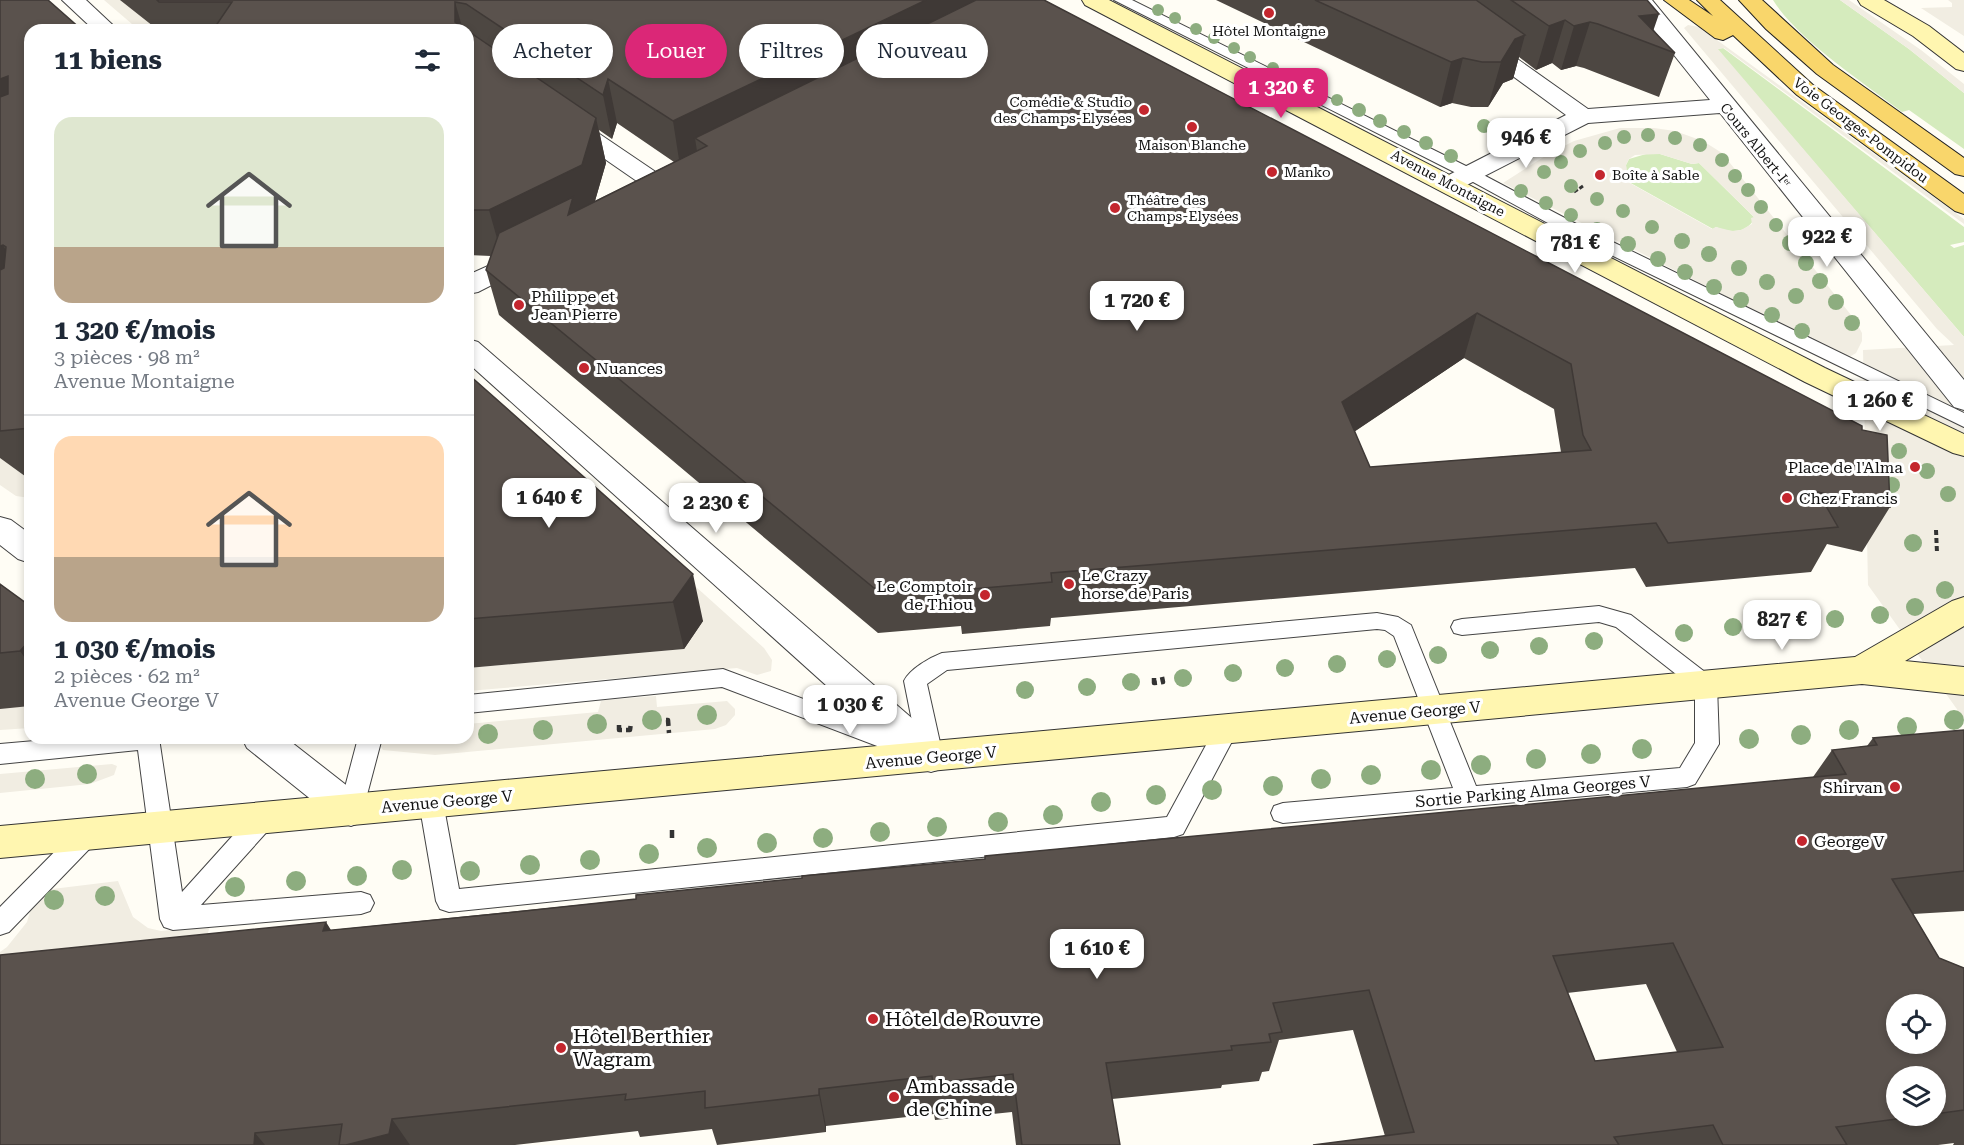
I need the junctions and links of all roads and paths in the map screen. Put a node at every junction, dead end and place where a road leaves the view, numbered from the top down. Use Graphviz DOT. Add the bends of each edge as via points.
graph roads {
  1 [pos="73,0"];
  2 [pos="1093,0"];
  3 [pos="1121,0"];
  4 [pos="1420,0"];
  5 [pos="1641,0"];
  6 [pos="1675,0"];
  7 [pos="1708,0"];
  8 [pos="1750,0"];
  9 [pos="1869,0"];
  10 [pos="100,24"];
  11 [pos="1964,64"];
  12 [pos="1805,90"];
  13 [pos="1725,106"];
  14 [pos="547,108"];
  15 [pos="1583,116"];
  16 [pos="1964,169"];
  17 [pos="1460,179"];
  18 [pos="663,188"];
  19 [pos="1964,206"];
  20 [pos="550,245"];
  21 [pos="474,283"];
  22 [pos="474,353"];
  23 [pos="1934,364"];
  24 [pos="1964,368"];
  25 [pos="1964,400"];
  26 [pos="1964,422"];
  27 [pos="1964,446"];
  28 [pos="1936,530"];
  29 [pos="1937,553"];
  30 [pos="1964,610"];
  31 [pos="1462,627"];
  32 [pos="1862,670"];
  33 [pos="1964,681"];
  34 [pos="1706,685"];
  35 [pos="474,703"];
  36 [pos="1434,711"];
  37 [pos="1226,730"];
  38 [pos="106,744"];
  39 [pos="148,744"];
  40 [pos="268,744"];
  41 [pos="368,744"];
  42 [pos="0,754"];
  43 [pos="931,757"];
  44 [pos="1468,797"];
  45 [pos="431,802"];
  46 [pos="351,810"];
  47 [pos="1283,813"];
  48 [pos="264,819"];
  49 [pos="159,828"];
  50 [pos="88,834"];
  51 [pos="0,842"];
  52 [pos="361,903"];
  53 [pos="173,919"];
  54 [pos="0,924"];
  1 -- 10 [label="street"];
  2 -- 17 [label="street, Avenue Montaigne"];
  3 -- 17 [label="lane, Avenue Montaigne"];
  4 -- 15 [label="street"];
  5 -- 13 [label="street, Cours Albert-Iᵉʳ"];
  6 -- 12 [label="main road"];
  7 -- 12 [label="main road, Voie Georges-Pompidou"];
  8 -- 16 [label="main road, Voie Georges-Pompidou" via="1827,71"];
  9 -- 11 [label="street" via="1921,31"];
  12 -- 19 [label="main road, Voie Georges-Pompidou"];
  13 -- 15 [label="street"];
  13 -- 23 [label="street, Cours Albert-Iᵉʳ"];
  14 -- 18 [label="street"];
  15 -- 17 [label="street"];
  17 -- 26 [label="lane, Avenue Montaigne" via="1585,235"];
  17 -- 27 [label="street, Avenue Montaigne" via="1815,375"];
  20 -- 21 [label="street"];
  22 -- 43 [label="street"];
  23 -- 24 [label="street"];
  23 -- 25 [label="street, Cours Albert-Iᵉʳ"];
  28 -- 29 [label="path"];
  30 -- 32 [label="street, Avenue George V"];
  31 -- 34 [label="lane" via="1599,614 1623,621"];
  32 -- 33 [label="street, Avenue George V"];
  32 -- 34 [label="street, Avenue George V"];
  34 -- 36 [label="street, Avenue George V"];
  34 -- 44 [label="lane, Sortie Parking Alma Georges V" via="1707,744 1687,777"];
  35 -- 43 [label="lane" via="723,678"];
  36 -- 37 [label="street, Avenue George V"];
  36 -- 43 [label="lane" via="1403,631 1390,623 1365,622 942,662 915,681"];
  36 -- 44 [label="lane"];
  37 -- 43 [label="street, Avenue George V"];
  37 -- 45 [label="lane" via="1174,828 449,902"];
  38 -- 42 [label="lane"];
  39 -- 49 [label="lane"];
  40 -- 46 [label="street"];
  41 -- 46 [label="lane"];
  43 -- 45 [label="street, Avenue George V"];
  44 -- 47 [label="lane, Sortie Parking Alma Georges V"];
  45 -- 46 [label="street, Avenue George V"];
  46 -- 48 [label="street, Avenue George V"];
  48 -- 49 [label="street, Avenue George V"];
  48 -- 53 [label="lane"];
  49 -- 50 [label="street, Avenue George V"];
  49 -- 53 [label="lane"];
  50 -- 51 [label="street, Avenue George V"];
  50 -- 54 [label="lane"];
  52 -- 53 [label="lane"];
}
